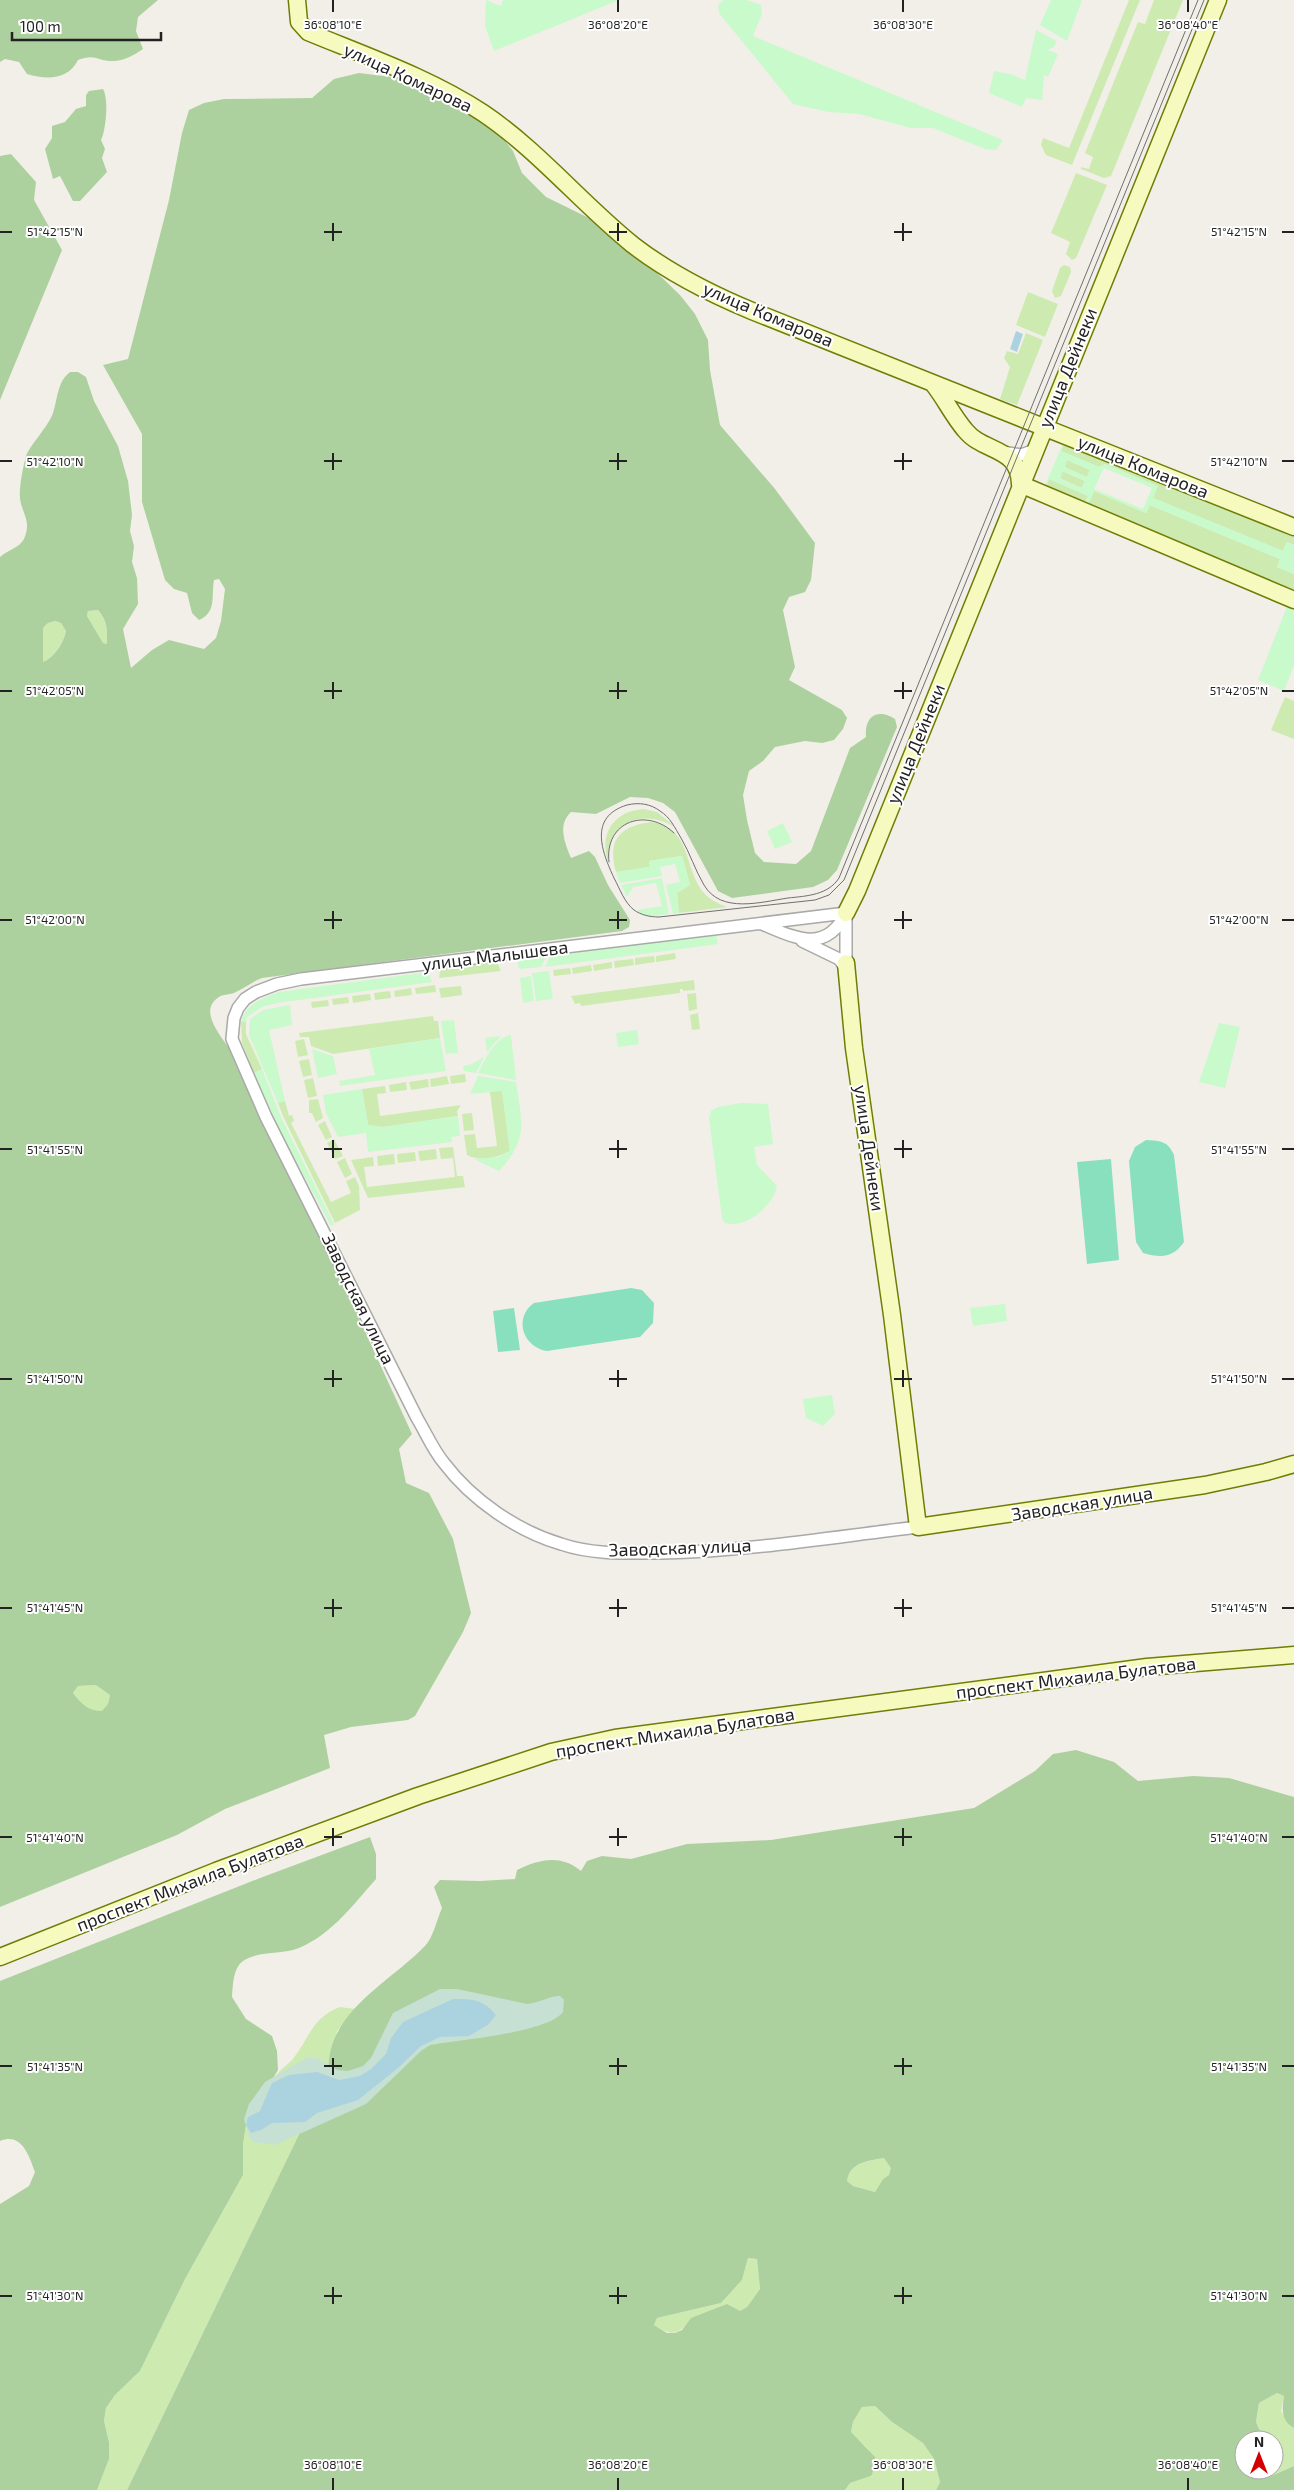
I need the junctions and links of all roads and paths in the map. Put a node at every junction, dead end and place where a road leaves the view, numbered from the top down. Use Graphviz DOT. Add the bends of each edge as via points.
graph roads {
  1 [pos="1218,0"];
  2 [pos="297,7"];
  3 [pos="933,384"];
  4 [pos="971,398"];
  5 [pos="1044,427"];
  6 [pos="972,436"];
  7 [pos="990,447"];
  8 [pos="1034,450"];
  9 [pos="1020,484"];
  10 [pos="1294,527"];
  11 [pos="1294,600"];
  12 [pos="846,913"];
  13 [pos="761,924"];
  14 [pos="791,936"];
  15 [pos="847,967"];
  16 [pos="238,1008"];
  17 [pos="1294,1464"];
  18 [pos="918,1527"];
  19 [pos="1294,1655"];
  20 [pos="0,1957"];
  1 -- 5 [label="street, улица Дейнеки"];
  2 -- 3 [label="street, улица Комарова" via="299,22 308,32 443,91 483,113 634,245 668,268 747,309"];
  3 -- 4 [label="street, улица Комарова"];
  3 -- 6 [label="street"];
  4 -- 5 [label="street, улица Комарова"];
  4 -- 6 [label="street" via="961,402 959,412"];
  5 -- 8 [label="street, улица Дейнеки"];
  5 -- 10 [label="street, улица Комарова"];
  6 -- 7 [label="street"];
  7 -- 8 [label="street" via="1016,455"];
  7 -- 9 [label="street" via="1018,465"];
  8 -- 9 [label="street, улица Дейнеки"];
  9 -- 11 [label="street"];
  9 -- 12 [label="street, улица Дейнеки"];
  12 -- 13 [label="street, улица Малышева"];
  12 -- 14 [label="street, улица Малышева" via="830,934 804,940"];
  12 -- 15 [label="street, улица Дейнеки"];
  13 -- 14 [label="street, улица Малышева"];
  13 -- 16 [label="street, улица Малышева" via="301,979 256,992"];
  14 -- 15 [label="street" via="839,959"];
  15 -- 18 [label="street, улица Дейнеки" via="854,1048"];
  16 -- 18 [label="street, Заводская улица" via="232,1039 237,1052 266,1117 395,1375 444,1463 490,1507 545,1539 613,1553 717,1550"];
  17 -- 18 [label="street, Заводская улица" via="1205,1485"];
  19 -- 20 [label="street, проспект Михаила Булатова" via="1118,1671 624,1737 551,1752 418,1796 216,1871"];
}
